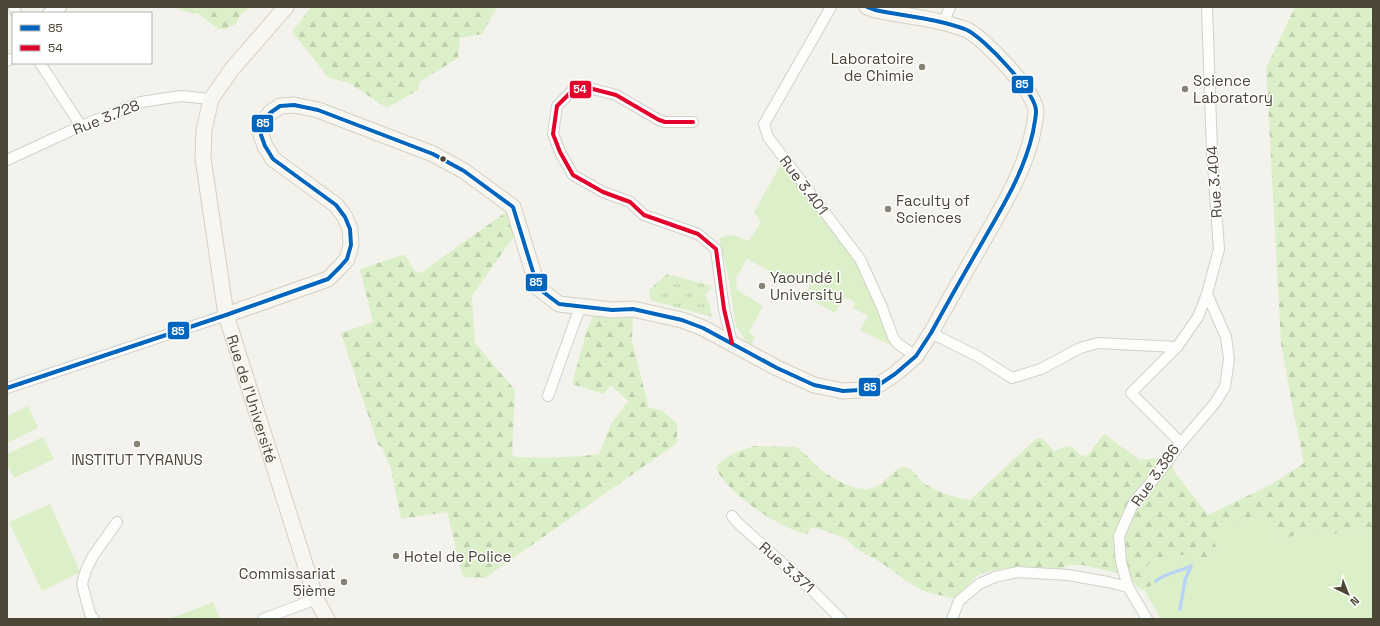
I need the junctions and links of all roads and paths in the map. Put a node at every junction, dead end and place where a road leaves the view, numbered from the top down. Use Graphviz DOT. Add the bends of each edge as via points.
graph roads {
  1 [pos="61,7"];
  2 [pos="286,7"];
  3 [pos="831,7"];
  4 [pos="866,7"];
  5 [pos="950,7"];
  6 [pos="1207,7"];
  7 [pos="50,12"];
  8 [pos="943,23"];
  9 [pos="41,64"];
  10 [pos="211,99"];
  11 [pos="693,122"];
  12 [pos="81,126"];
  13 [pos="7,160"];
  14 [pos="1207,294"];
  15 [pos="580,307"];
  16 [pos="226,315"];
  17 [pos="930,333"];
  18 [pos="732,343"];
  19 [pos="1177,346"];
  20 [pos="916,356"];
  21 [pos="7,388"];
  22 [pos="548,396"];
  23 [pos="1181,443"];
  24 [pos="732,516"];
  25 [pos="117,522"];
  26 [pos="1128,587"];
  27 [pos="316,599"];
  28 [pos="94,619"];
  29 [pos="262,619"];
  30 [pos="327,619"];
  31 [pos="841,619"];
  32 [pos="952,619"];
  33 [pos="1147,619"];
  1 -- 7 [label="street"];
  2 -- 10 [label="street" via="232,69"];
  3 -- 20 [label="street, Rue 3.401" via="764,124 768,137 860,260 893,337 898,344"];
  4 -- 8 [label="street"];
  5 -- 8 [label="street"];
  6 -- 14 [label="street, Rue 3.404" via="1218,249"];
  8 -- 17 [label="street" via="975,34 997,54 1034,101 1036,109 1030,144 1015,185"];
  9 -- 12 [label="street"];
  10 -- 12 [label="street, Rue 3.728" via="181,96 141,102"];
  10 -- 16 [label="street, Rue de l'Université" via="204,130 203,158"];
  11 -- 18 [label="street" via="665,122 616,95 593,89 573,90 557,106 553,134 573,175 603,192 630,202 644,215 698,234 716,249 724,309"];
  12 -- 13 [label="street, Rue 3.728"];
  14 -- 19 [label="street, Rue 3.404" via="1198,318"];
  14 -- 23 [label="street" via="1226,337 1229,359 1225,387 1215,403"];
  15 -- 16 [label="street" via="559,304 538,288 513,207 464,171 433,154 318,110 294,104 280,106 270,113 263,123 261,134 265,146 273,159 336,205 345,216 350,228 351,245 347,259 328,279"];
  15 -- 18 [label="street" via="633,309 682,320"];
  15 -- 22 [label="street"];
  16 -- 21 [label="street"];
  16 -- 27 [label="street, Rue de l'Université"];
  17 -- 19 [label="street" via="977,356 1012,378 1041,369 1080,348 1098,343"];
  17 -- 20 [label="street"];
  18 -- 20 [label="street" via="814,385 843,391 860,390 880,384"];
  19 -- 23 [label="street, Rue 3.386" via="1132,393"];
  23 -- 26 [label="street, Rue 3.386" via="1134,502 1119,536 1121,562"];
  24 -- 31 [label="street, Rue 3.371"];
  25 -- 28 [label="street" via="93,556 82,584 90,614"];
  26 -- 32 [label="street" via="1068,575 1018,572 979,584 959,601"];
  26 -- 33 [label="street, Rue 3.386"];
  27 -- 29 [label="street"];
  27 -- 30 [label="street, Rue de l'Université"];
}
